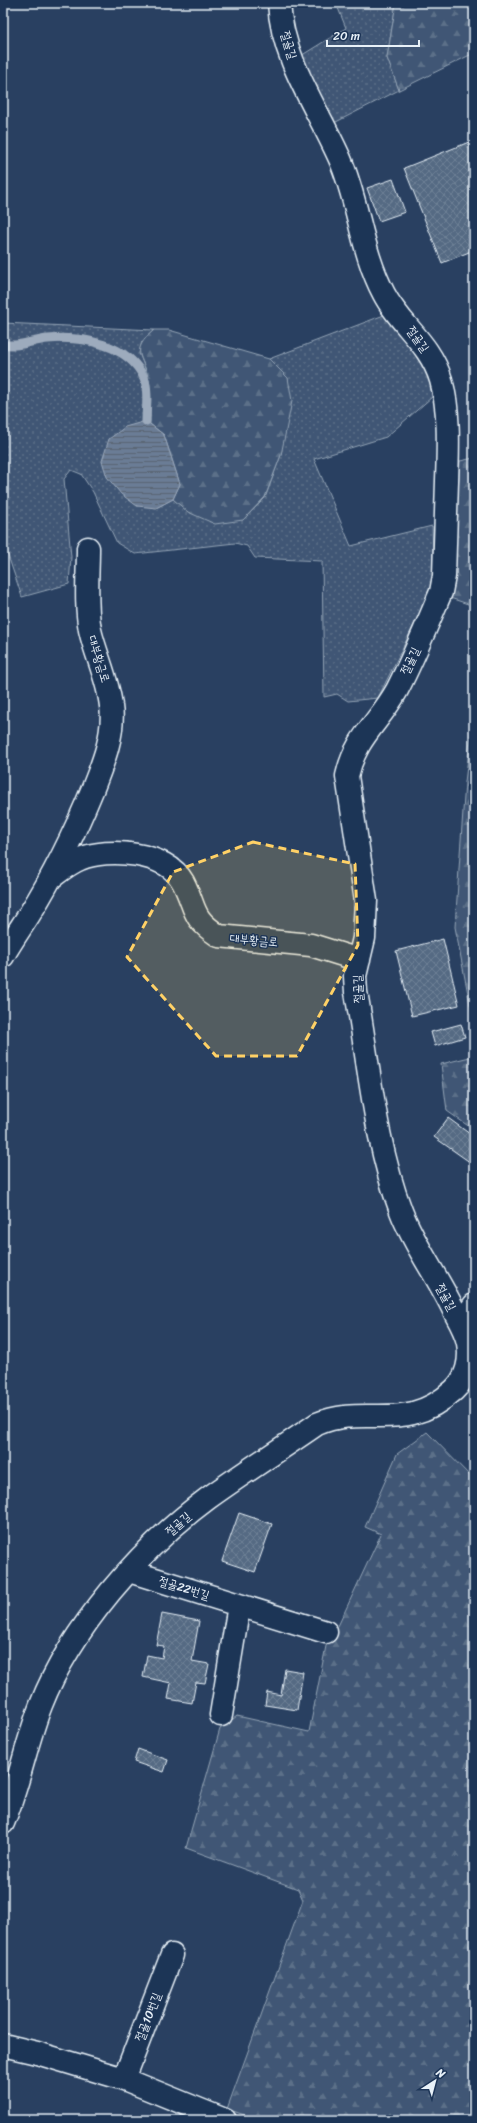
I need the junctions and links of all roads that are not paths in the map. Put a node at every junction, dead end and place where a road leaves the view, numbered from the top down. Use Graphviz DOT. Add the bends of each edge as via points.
graph roads {
  1 [pos="279,3"];
  2 [pos="88,548"];
  3 [pos="50,878"];
  4 [pos="3,956"];
  5 [pos="359,960"];
  6 [pos="474,1305"];
  7 [pos="461,1324"];
  8 [pos="472,1359"];
  9 [pos="129,1571"];
  10 [pos="239,1605"];
  11 [pos="326,1632"];
  12 [pos="221,1715"];
  13 [pos="3,1823"];
  14 [pos="172,1955"];
  15 [pos="3,2045"];
  16 [pos="124,2079"];
  17 [pos="225,2120"];
  1 -- 5 [label="lane, 절골길" via="287,45 304,88 340,160 374,274 395,311 421,340 441,380 447,427 444,576 441,592 397,690 359,742 351,758 347,776 366,901 364,938"];
  2 -- 3 [label="lane, 대부황금로" via="87,599 90,628 112,707 109,734 102,766 79,822"];
  3 -- 4 [label="lane, 대부황금로"];
  3 -- 5 [label="lane, 대부황금로" via="80,858 108,853 140,854 167,865 183,881 196,917 219,936 310,945"];
  5 -- 7 [label="lane, 절골길" via="355,976 356,992 371,1085 391,1182 414,1240"];
  6 -- 7 [label="lane, 절골길"];
  7 -- 8 [label="lane, 절골길"];
  8 -- 9 [label="lane, 절골길" via="455,1389 441,1401 425,1409 395,1417 331,1418 317,1424 207,1500 171,1529"];
  9 -- 10 [label="lane, 절골22번길"];
  9 -- 13 [label="lane, 절골길" via="92,1616 53,1680 41,1705"];
  10 -- 11 [label="lane, 절골22번길"];
  10 -- 12 [label="lane"];
  14 -- 16 [label="lane, 절골10번길"];
  15 -- 16 [label="lane"];
  16 -- 17 [label="lane"];
}
